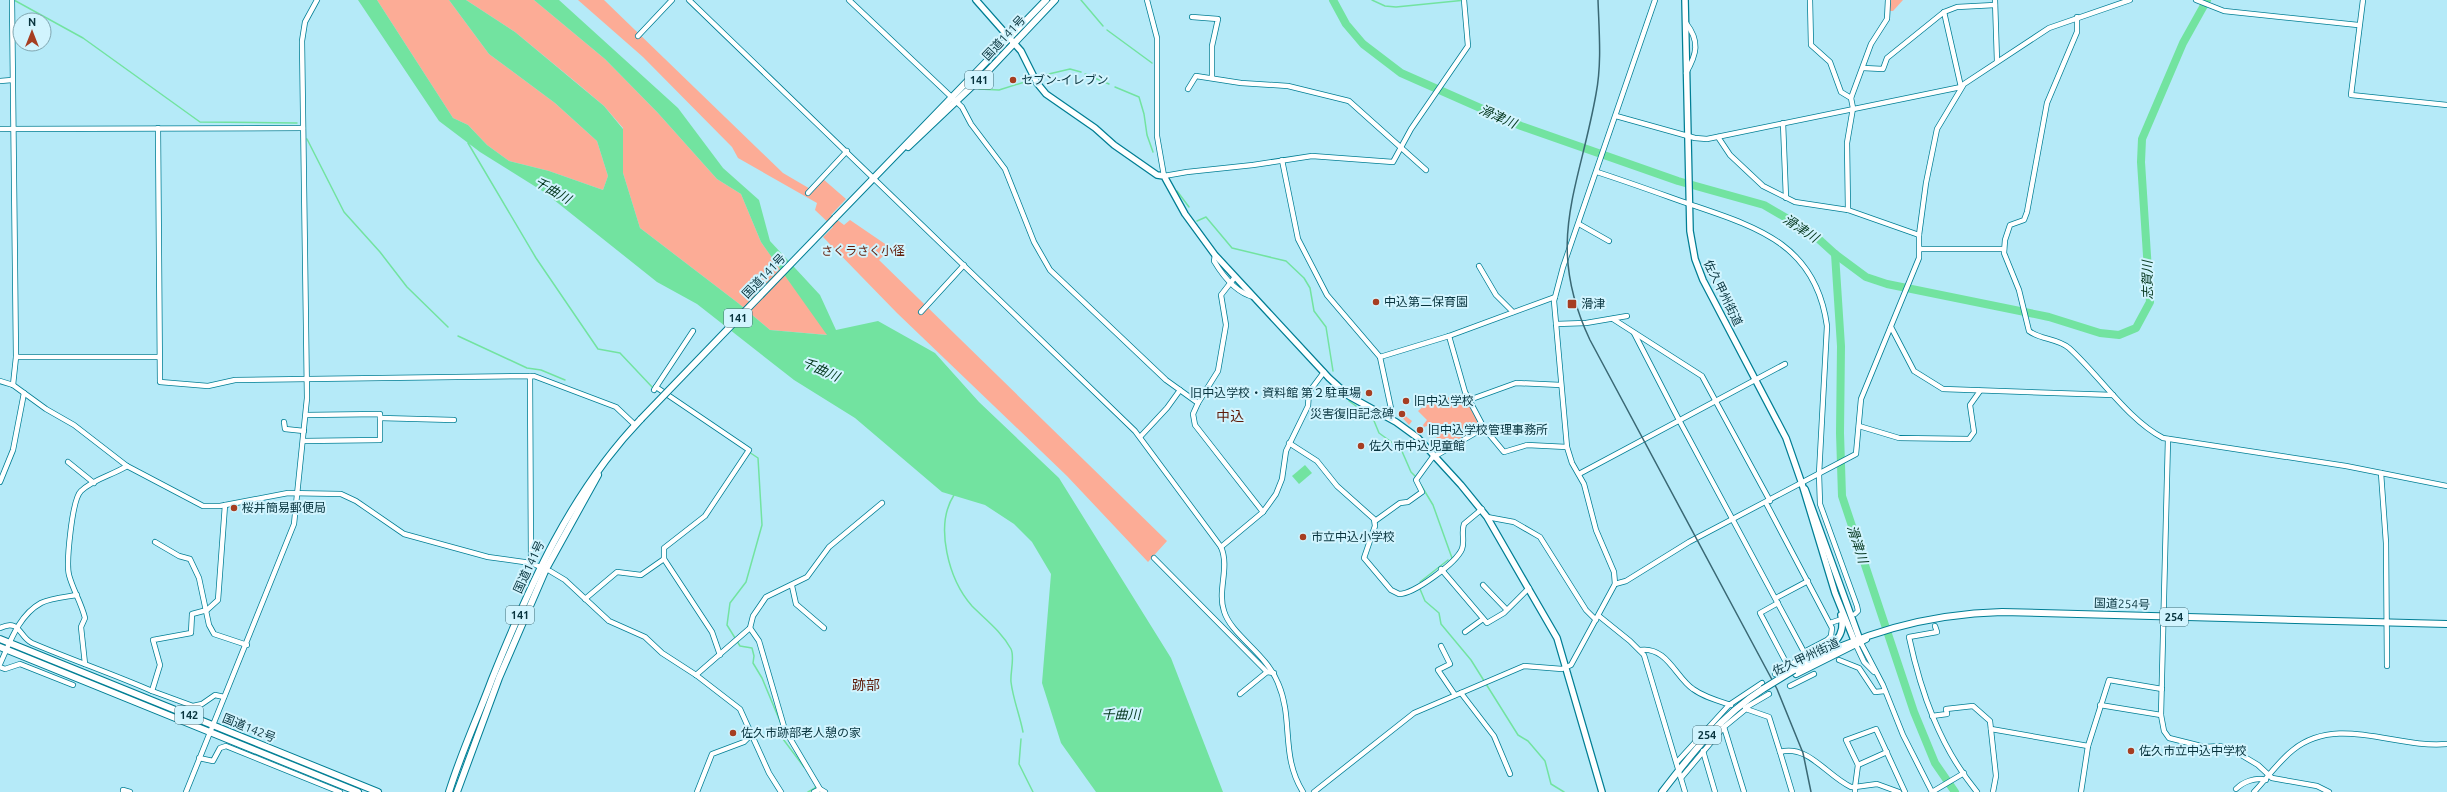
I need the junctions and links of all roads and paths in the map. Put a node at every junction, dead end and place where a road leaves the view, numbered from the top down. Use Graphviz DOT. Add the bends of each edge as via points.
graph roads {
  1 [pos="12,0"];
  2 [pos="317,0"];
  3 [pos="672,0"];
  4 [pos="689,0"];
  5 [pos="849,0"];
  6 [pos="976,0"];
  7 [pos="1046,0"];
  8 [pos="1055,0"];
  9 [pos="1146,0"];
  10 [pos="1655,0"];
  11 [pos="1685,0"];
  12 [pos="1810,0"];
  13 [pos="1888,0"];
  14 [pos="2130,0"];
  15 [pos="2196,0"];
  16 [pos="2363,0"];
  17 [pos="1464,2"];
  18 [pos="1995,3"];
  19 [pos="1944,12"];
  20 [pos="1192,17"];
  21 [pos="2077,17"];
  22 [pos="1686,23"];
  23 [pos="2358,25"];
  24 [pos="638,36"];
  25 [pos="1012,40"];
  26 [pos="1997,61"];
  27 [pos="1863,68"];
  28 [pos="1686,73"];
  29 [pos="1212,77"];
  30 [pos="12,80"];
  31 [pos="0,81"];
  32 [pos="1961,87"];
  33 [pos="1188,89"];
  34 [pos="1851,98"];
  35 [pos="953,99"];
  36 [pos="2447,105"];
  37 [pos="1853,108"];
  38 [pos="1616,116"];
  39 [pos="1783,123"];
  40 [pos="158,128"];
  41 [pos="303,128"];
  42 [pos="13,129"];
  43 [pos="0,130"];
  44 [pos="1688,135"];
  45 [pos="1718,137"];
  46 [pos="1401,149"];
  47 [pos="847,150"];
  48 [pos="1282,160"];
  49 [pos="1426,170"];
  50 [pos="1598,171"];
  51 [pos="1164,176"];
  52 [pos="874,178"];
  53 [pos="808,193"];
  54 [pos="1786,198"];
  55 [pos="1689,203"];
  56 [pos="1848,210"];
  57 [pos="1579,224"];
  58 [pos="1919,235"];
  59 [pos="1609,241"];
  60 [pos="1920,249"];
  61 [pos="2004,249"];
  62 [pos="1215,255"];
  63 [pos="964,266"];
  64 [pos="1479,266"];
  65 [pos="1235,277"];
  66 [pos="1230,282"];
  67 [pos="1254,297"];
  68 [pos="1555,298"];
  69 [pos="921,312"];
  70 [pos="1514,312"];
  71 [pos="1627,316"];
  72 [pos="1613,319"];
  73 [pos="1556,324"];
  74 [pos="1891,327"];
  75 [pos="694,331"];
  76 [pos="1634,333"];
  77 [pos="1449,336"];
  78 [pos="16,357"];
  79 [pos="159,357"];
  80 [pos="1380,357"];
  81 [pos="1784,364"];
  82 [pos="1324,372"];
  83 [pos="530,376"];
  84 [pos="306,379"];
  85 [pos="1755,379"];
  86 [pos="0,381"];
  87 [pos="13,385"];
  88 [pos="1561,385"];
  89 [pos="1180,390"];
  90 [pos="1980,392"];
  91 [pos="24,393"];
  92 [pos="2113,395"];
  93 [pos="1469,400"];
  94 [pos="1715,400"];
  95 [pos="1198,403"];
  96 [pos="306,415"];
  97 [pos="380,418"];
  98 [pos="1391,419"];
  99 [pos="454,420"];
  100 [pos="1679,420"];
  101 [pos="284,422"];
  102 [pos="635,425"];
  103 [pos="1859,426"];
  104 [pos="1484,428"];
  105 [pos="304,431"];
  106 [pos="1140,437"];
  107 [pos="2168,439"];
  108 [pos="303,441"];
  109 [pos="1289,443"];
  110 [pos="1567,447"];
  111 [pos="1436,456"];
  112 [pos="68,462"];
  113 [pos="127,466"];
  114 [pos="2381,473"];
  115 [pos="1579,474"];
  116 [pos="1820,474"];
  117 [pos="0,482"];
  118 [pos="94,484"];
  119 [pos="1802,484"];
  120 [pos="2447,486"];
  121 [pos="297,493"];
  122 [pos="1768,502"];
  123 [pos="882,503"];
  124 [pos="225,504"];
  125 [pos="1482,509"];
  126 [pos="1262,512"];
  127 [pos="1487,516"];
  128 [pos="1735,520"];
  129 [pos="1375,521"];
  130 [pos="155,542"];
  131 [pos="1221,547"];
  132 [pos="1154,558"];
  133 [pos="664,559"];
  134 [pos="531,563"];
  135 [pos="543,567"];
  136 [pos="1441,569"];
  137 [pos="1808,581"];
  138 [pos="1616,584"];
  139 [pos="1483,585"];
  140 [pos="792,586"];
  141 [pos="1530,588"];
  142 [pos="1835,593"];
  143 [pos="77,595"];
  144 [pos="1776,598"];
  145 [pos="585,599"];
  146 [pos="1778,603"];
  147 [pos="1506,609"];
  148 [pos="207,610"];
  149 [pos="1855,614"];
  150 [pos="2164,616"];
  151 [pos="1598,618"];
  152 [pos="1483,619"];
  153 [pos="1838,620"];
  154 [pos="2387,622"];
  155 [pos="1830,623"];
  156 [pos="2447,624"];
  157 [pos="1935,626"];
  158 [pos="0,628"];
  159 [pos="16,628"];
  160 [pos="750,628"];
  161 [pos="824,628"];
  162 [pos="1465,632"];
  163 [pos="0,639"];
  164 [pos="9,642"];
  165 [pos="1858,642"];
  166 [pos="247,645"];
  167 [pos="1441,646"];
  168 [pos="0,647"];
  169 [pos="7,650"];
  170 [pos="1640,650"];
  171 [pos="1804,652"];
  172 [pos="720,655"];
  173 [pos="1839,660"];
  174 [pos="0,664"];
  175 [pos="85,664"];
  176 [pos="1788,666"];
  177 [pos="2387,666"];
  178 [pos="0,667"];
  179 [pos="1567,667"];
  180 [pos="1796,671"];
  181 [pos="1267,672"];
  182 [pos="1274,673"];
  183 [pos="1775,674"];
  184 [pos="1814,674"];
  185 [pos="696,675"];
  186 [pos="1762,683"];
  187 [pos="73,685"];
  188 [pos="1790,686"];
  189 [pos="2162,689"];
  190 [pos="152,691"];
  191 [pos="1885,691"];
  192 [pos="1461,693"];
  193 [pos="1240,694"];
  194 [pos="1769,694"];
  195 [pos="1455,695"];
  196 [pos="224,697"];
  197 [pos="1731,705"];
  198 [pos="2100,705"];
  199 [pos="1745,708"];
  200 [pos="2161,715"];
  201 [pos="1932,716"];
  202 [pos="1724,727"];
  203 [pos="211,728"];
  204 [pos="1991,729"];
  205 [pos="752,734"];
  206 [pos="2447,744"];
  207 [pos="2088,746"];
  208 [pos="1703,751"];
  209 [pos="1780,752"];
  210 [pos="1888,752"];
  211 [pos="199,758"];
  212 [pos="1677,762"];
  213 [pos="1858,765"];
  214 [pos="1679,770"];
  215 [pos="1963,773"];
  216 [pos="1510,774"];
  217 [pos="1681,778"];
  218 [pos="2267,778"];
  219 [pos="820,789"];
  220 [pos="2236,789"];
  221 [pos="345,790"];
  222 [pos="1855,790"];
  223 [pos="122,792"];
  224 [pos="130,792"];
  225 [pos="186,792"];
  226 [pos="340,792"];
  227 [pos="358,792"];
  228 [pos="378,792"];
  229 [pos="449,792"];
  230 [pos="457,792"];
  231 [pos="697,792"];
  232 [pos="780,792"];
  233 [pos="814,792"];
  234 [pos="825,792"];
  235 [pos="1303,792"];
  236 [pos="1314,792"];
  237 [pos="1602,792"];
  238 [pos="1662,792"];
  239 [pos="1685,792"];
  240 [pos="1715,792"];
  241 [pos="1744,792"];
  242 [pos="1792,792"];
  243 [pos="1899,792"];
  244 [pos="1905,792"];
  245 [pos="1933,792"];
  246 [pos="1977,792"];
  247 [pos="1993,792"];
  248 [pos="2081,792"];
  249 [pos="2254,792"];
  250 [pos="2329,792"];
  1 -- 30 [label="street"];
  2 -- 41 [label="street" via="308,15 302,34"];
  3 -- 24 [label="street"];
  4 -- 47 [label="street"];
  5 -- 35 [label="street"];
  6 -- 25 [label="main road"];
  7 -- 25 [label="highway, 国道141号 / 141" via="1019,28"];
  8 -- 25 [label="highway, 国道141号 / 141"];
  9 -- 51 [label="street" via="1157,38 1157,136"];
  10 -- 38 [label="street"];
  11 -- 22 [label="main road, 佐久甲州街道"];
  12 -- 34 [label="street" via="1811,45 1830,62 1841,92"];
  13 -- 27 [label="street" via="1887,19 1871,44"];
  14 -- 21 [label="street"];
  15 -- 23 [label="street" via="2218,10"];
  16 -- 23 [label="street"];
  17 -- 46 [label="street" via="1468,46 1427,104"];
  18 -- 19 [label="street" via="1960,6"];
  18 -- 26 [label="street"];
  19 -- 27 [label="street" via="1887,58 1883,69"];
  19 -- 32 [label="street"];
  20 -- 29 [label="street" via="1218,19 1212,46"];
  21 -- 26 [label="street" via="2049,28"];
  21 -- 61 [label="street" via="2077,32 2047,103 2027,212 2024,220 2009,227"];
  22 -- 28 [label="main road, 佐久甲州街道"];
  22 -- 28 [label="street" via="1695,35 1695,58"];
  23 -- 36 [label="street" via="2351,95"];
  25 -- 35 [label="highway, 国道141号 / 141"];
  25 -- 51 [label="main road" via="1046,94 1157,175"];
  26 -- 32 [label="street"];
  27 -- 34 [label="street"];
  28 -- 44 [label="main road, 佐久甲州街道"];
  29 -- 33 [label="street" via="1196,76"];
  29 -- 46 [label="street" via="1241,83 1288,86 1343,102 1349,101"];
  30 -- 31 [label="street"];
  30 -- 42 [label="street"];
  32 -- 37 [label="street"];
  32 -- 58 [label="street" via="1937,129 1928,166"];
  34 -- 37 [label="street"];
  35 -- 52 [label="highway, 国道141号 / 141"];
  35 -- 89 [label="street" via="962,107 971,124 1005,169 1034,242 1050,270 1166,380"];
  37 -- 39 [label="street"];
  37 -- 56 [label="street" via="1847,143"];
  38 -- 44 [label="street"];
  38 -- 50 [label="street"];
  39 -- 45 [label="street"];
  39 -- 54 [label="street"];
  40 -- 41 [label="street"];
  40 -- 42 [label="street"];
  40 -- 79 [label="street"];
  41 -- 84 [label="street"];
  42 -- 43 [label="street"];
  42 -- 78 [label="street"];
  44 -- 45 [label="street" via="1702,139"];
  44 -- 55 [label="main road, 佐久甲州街道"];
  45 -- 54 [label="street" via="1730,155 1763,186"];
  46 -- 48 [label="street" via="1393,162 1312,156"];
  46 -- 49 [label="street"];
  47 -- 52 [label="street"];
  47 -- 53 [label="street"];
  48 -- 51 [label="street"];
  48 -- 80 [label="street" via="1298,239 1327,295"];
  50 -- 55 [label="street"];
  50 -- 57 [label="street"];
  51 -- 62 [label="main road" via="1185,214"];
  52 -- 63 [label="street"];
  52 -- 102 [label="highway, 国道141号 / 141, bridge"];
  54 -- 56 [label="street" via="1799,204 1819,204"];
  55 -- 85 [label="main road, 佐久甲州街道" via="1691,242 1697,267"];
  55 -- 116 [label="street" via="1756,228 1790,252 1804,265 1814,280 1827,326"];
  56 -- 58 [label="street"];
  57 -- 59 [label="street"];
  57 -- 68 [label="street"];
  58 -- 60 [label="street"];
  60 -- 61 [label="street"];
  60 -- 74 [label="street" via="1913,275"];
  61 -- 92 [label="street" via="2027,326 2033,333 2068,347"];
  62 -- 65 [label="main road"];
  62 -- 66 [label="street" via="1214,261"];
  63 -- 69 [label="street"];
  63 -- 106 [label="street"];
  64 -- 70 [label="street" via="1496,295"];
  65 -- 66 [label="street"];
  65 -- 67 [label="main road"];
  66 -- 67 [label="street" via="1244,294"];
  66 -- 95 [label="street" via="1221,295 1226,325 1218,371"];
  67 -- 82 [label="main road"];
  68 -- 70 [label="street"];
  68 -- 73 [label="street"];
  70 -- 77 [label="street"];
  71 -- 72 [label="street"];
  72 -- 73 [label="street" via="1582,324"];
  72 -- 76 [label="street"];
  73 -- 88 [label="street"];
  74 -- 90 [label="street" via="1914,371 1943,389"];
  74 -- 103 [label="street" via="1861,399"];
  75 -- 133 [label="street" via="655,388 748,452 705,516 664,548"];
  76 -- 94 [label="street" via="1702,376"];
  76 -- 100 [label="street"];
  77 -- 80 [label="street"];
  77 -- 93 [label="street"];
  78 -- 79 [label="street"];
  78 -- 87 [label="street"];
  79 -- 84 [label="street" via="160,382 208,386 235,380"];
  80 -- 98 [label="street" via="1392,412"];
  81 -- 85 [label="street"];
  82 -- 98 [label="main road" via="1349,396"];
  82 -- 109 [label="street" via="1310,389 1308,406"];
  83 -- 84 [label="street"];
  83 -- 102 [label="street" via="545,379 616,407"];
  83 -- 134 [label="street"];
  84 -- 96 [label="street"];
  85 -- 94 [label="street"];
  85 -- 119 [label="main road, 佐久甲州街道" via="1781,426"];
  86 -- 87 [label="street"];
  87 -- 91 [label="street"];
  88 -- 93 [label="street" via="1516,383"];
  88 -- 110 [label="street"];
  89 -- 95 [label="street"];
  89 -- 106 [label="street"];
  90 -- 92 [label="street"];
  90 -- 103 [label="street" via="1970,405 1974,432 1969,439 1899,438"];
  91 -- 113 [label="street" via="94,439"];
  91 -- 117 [label="street" via="13,450"];
  92 -- 107 [label="street" via="2153,431"];
  93 -- 104 [label="street"];
  94 -- 100 [label="street"];
  94 -- 122 [label="street"];
  95 -- 126 [label="street" via="1193,414 1195,425"];
  96 -- 97 [label="street" via="380,414"];
  96 -- 105 [label="street"];
  97 -- 99 [label="street"];
  97 -- 108 [label="street" via="380,440"];
  98 -- 111 [label="main road" via="1413,434"];
  100 -- 115 [label="street"];
  100 -- 128 [label="street"];
  101 -- 105 [label="street" via="285,430"];
  102 -- 135 [label="highway, 国道141号 / 141" via="613,450"];
  103 -- 116 [label="street" via="1857,452"];
  104 -- 110 [label="street" via="1504,452 1527,445"];
  104 -- 111 [label="street"];
  105 -- 108 [label="street"];
  106 -- 131 [label="street"];
  107 -- 114 [label="street"];
  107 -- 150 [label="street"];
  108 -- 121 [label="street"];
  109 -- 126 [label="street" via="1283,460 1281,484 1271,503"];
  109 -- 129 [label="street" via="1317,461 1336,486"];
  110 -- 115 [label="street"];
  111 -- 125 [label="main road"];
  111 -- 129 [label="street" via="1416,480 1422,492 1408,502 1400,503"];
  112 -- 118 [label="street"];
  113 -- 118 [label="street"];
  113 -- 124 [label="street" via="196,503 208,506"];
  114 -- 120 [label="street"];
  114 -- 154 [label="street" via="2386,543"];
  115 -- 138 [label="street"];
  116 -- 119 [label="street"];
  116 -- 149 [label="street" via="1821,512 1857,606 1858,611"];
  118 -- 143 [label="street" via="77,495 72,513 68,568"];
  119 -- 122 [label="street"];
  119 -- 142 [label="main road, 佐久甲州街道"];
  119 -- 165 [label="main road, 佐久甲州街道" via="1809,496"];
  121 -- 124 [label="street"];
  121 -- 134 [label="street" via="346,495 404,534 488,558"];
  121 -- 166 [label="street" via="292,534"];
  122 -- 128 [label="street"];
  122 -- 137 [label="street"];
  123 -- 140 [label="street" via="829,547 808,577"];
  124 -- 148 [label="street" via="220,591 216,604"];
  125 -- 127 [label="main road"];
  125 -- 136 [label="street" via="1464,524 1462,549 1456,558"];
  126 -- 131 [label="street"];
  127 -- 141 [label="main road"];
  127 -- 151 [label="street" via="1514,522 1540,537 1586,610"];
  128 -- 138 [label="street" via="1689,542 1626,581"];
  128 -- 144 [label="street"];
  129 -- 136 [label="street" via="1364,558 1392,590 1399,594 1405,593 1426,582"];
  130 -- 148 [label="street" via="190,559 199,578"];
  131 -- 182 [label="street" via="1225,558 1222,600 1226,617"];
  132 -- 181 [label="street"];
  133 -- 145 [label="street" via="642,575 617,572"];
  133 -- 172 [label="street" via="712,632"];
  134 -- 135 [label="street"];
  135 -- 145 [label="street" via="565,580"];
  135 -- 229 [label="highway, 国道141号 / 141" via="468,738"];
  135 -- 230 [label="highway, 国道141号 / 141"];
  136 -- 152 [label="street"];
  137 -- 144 [label="street"];
  137 -- 155 [label="street"];
  138 -- 151 [label="street"];
  139 -- 147 [label="street"];
  140 -- 160 [label="street" via="766,597 753,616"];
  140 -- 161 [label="street" via="796,604"];
  141 -- 147 [label="street"];
  141 -- 179 [label="main road" via="1554,631"];
  142 -- 165 [label="main road, 佐久甲州街道"];
  142 -- 180 [label="main road" via="1842,622 1840,635 1835,643"];
  143 -- 159 [label="street" via="41,603"];
  143 -- 175 [label="street" via="86,618 81,627"];
  144 -- 146 [label="street"];
  145 -- 185 [label="street" via="609,621 645,637 666,656"];
  146 -- 171 [label="street"];
  146 -- 176 [label="street" via="1760,613"];
  147 -- 152 [label="street" via="1489,623"];
  148 -- 166 [label="street" via="210,629 214,634"];
  148 -- 190 [label="street" via="192,614 191,633 153,640 160,665"];
  150 -- 154 [label="highway, 国道254号 / 254"];
  150 -- 165 [label="highway, 国道254号 / 254" via="1988,612 1943,616 1903,625"];
  150 -- 189 [label="street"];
  151 -- 170 [label="street"];
  151 -- 179 [label="street" via="1574,661"];
  152 -- 162 [label="street"];
  153 -- 155 [label="street"];
  154 -- 156 [label="highway, 国道254号 / 254"];
  154 -- 177 [label="street"];
  155 -- 171 [label="street" via="1832,632 1829,641"];
  157 -- 201 [label="street" via="1937,632 1909,637 1917,673"];
  158 -- 159 [label="street" via="10,625"];
  159 -- 164 [label="street"];
  159 -- 175 [label="street" via="28,641"];
  160 -- 172 [label="street"];
  160 -- 219 [label="street" via="759,641 785,730"];
  163 -- 164 [label="highway, 国道142号 / 142"];
  164 -- 169 [label="street"];
  164 -- 203 [label="highway, 国道142号 / 142"];
  165 -- 180 [label="highway, 佐久甲州街道 / 254"];
  165 -- 191 [label="street" via="1864,662 1878,675"];
  166 -- 196 [label="street"];
  167 -- 195 [label="street" via="1450,664 1438,670"];
  168 -- 169 [label="highway, 国道142号 / 142"];
  169 -- 174 [label="street"];
  169 -- 203 [label="highway, 国道142号 / 142"];
  170 -- 197 [label="street" via="1648,650 1671,663 1693,689"];
  170 -- 212 [label="street" via="1648,664"];
  171 -- 176 [label="street" via="1802,658"];
  172 -- 185 [label="street"];
  173 -- 191 [label="street" via="1860,668 1875,692"];
  175 -- 190 [label="street"];
  176 -- 183 [label="street"];
  178 -- 187 [label="street" via="5,669 20,664"];
  179 -- 192 [label="street" via="1557,669 1528,665"];
  179 -- 237 [label="main road"];
  180 -- 214 [label="highway, 佐久甲州街道 / 254, bridge" via="1738,706 1717,725"];
  181 -- 182 [label="street"];
  181 -- 193 [label="street"];
  182 -- 235 [label="street" via="1285,704 1289,756"];
  184 -- 188 [label="street"];
  185 -- 205 [label="street" via="740,709"];
  186 -- 197 [label="street"];
  189 -- 198 [label="street" via="2109,680"];
  189 -- 200 [label="street"];
  190 -- 196 [label="street" via="189,705 202,704 214,695"];
  191 -- 245 [label="street" via="1903,735"];
  192 -- 195 [label="street"];
  192 -- 216 [label="street" via="1494,736"];
  194 -- 199 [label="street"];
  195 -- 236 [label="street" via="1408,716"];
  196 -- 203 [label="street"];
  197 -- 212 [label="street"];
  198 -- 200 [label="street"];
  198 -- 207 [label="street"];
  199 -- 202 [label="street"];
  199 -- 209 [label="street" via="1769,716"];
  200 -- 218 [label="street" via="2164,731 2170,738 2205,747 2220,746 2232,750 2258,765"];
  201 -- 204 [label="street" via="1947,714 1946,709 1976,707 1990,721"];
  201 -- 215 [label="street"];
  202 -- 208 [label="street"];
  202 -- 241 [label="street"];
  203 -- 211 [label="street"];
  203 -- 221 [label="highway, 国道142号 / 142" via="276,761"];
  203 -- 228 [label="highway, 国道142号 / 142"];
  204 -- 207 [label="street"];
  204 -- 247 [label="street" via="1996,776"];
  205 -- 231 [label="street" via="744,742 712,754"];
  205 -- 232 [label="street"];
  206 -- 218 [label="street" via="2413,744 2371,736 2334,733 2318,736 2298,746"];
  207 -- 248 [label="street"];
  208 -- 217 [label="street"];
  208 -- 240 [label="street"];
  209 -- 222 [label="street" via="1790,749 1803,753"];
  209 -- 242 [label="street"];
  210 -- 213 [label="street"];
  210 -- 213 [label="street" via="1876,729 1846,740"];
  210 -- 244 [label="street"];
  211 -- 225 [label="street"];
  211 -- 226 [label="street" via="213,760 220,748 226,746"];
  212 -- 214 [label="street"];
  213 -- 222 [label="street"];
  214 -- 217 [label="street"];
  214 -- 238 [label="highway, 佐久甲州街道 / 254"];
  215 -- 245 [label="street"];
  215 -- 246 [label="street"];
  217 -- 239 [label="street"];
  218 -- 220 [label="street" via="2241,784"];
  218 -- 249 [label="street"];
  218 -- 250 [label="street" via="2317,786"];
  219 -- 233 [label="street"];
  219 -- 234 [label="street"];
  221 -- 227 [label="highway, 国道142号 / 142"];
  222 -- 243 [label="street" via="1877,784"];
  223 -- 224 [label="street"];
}
